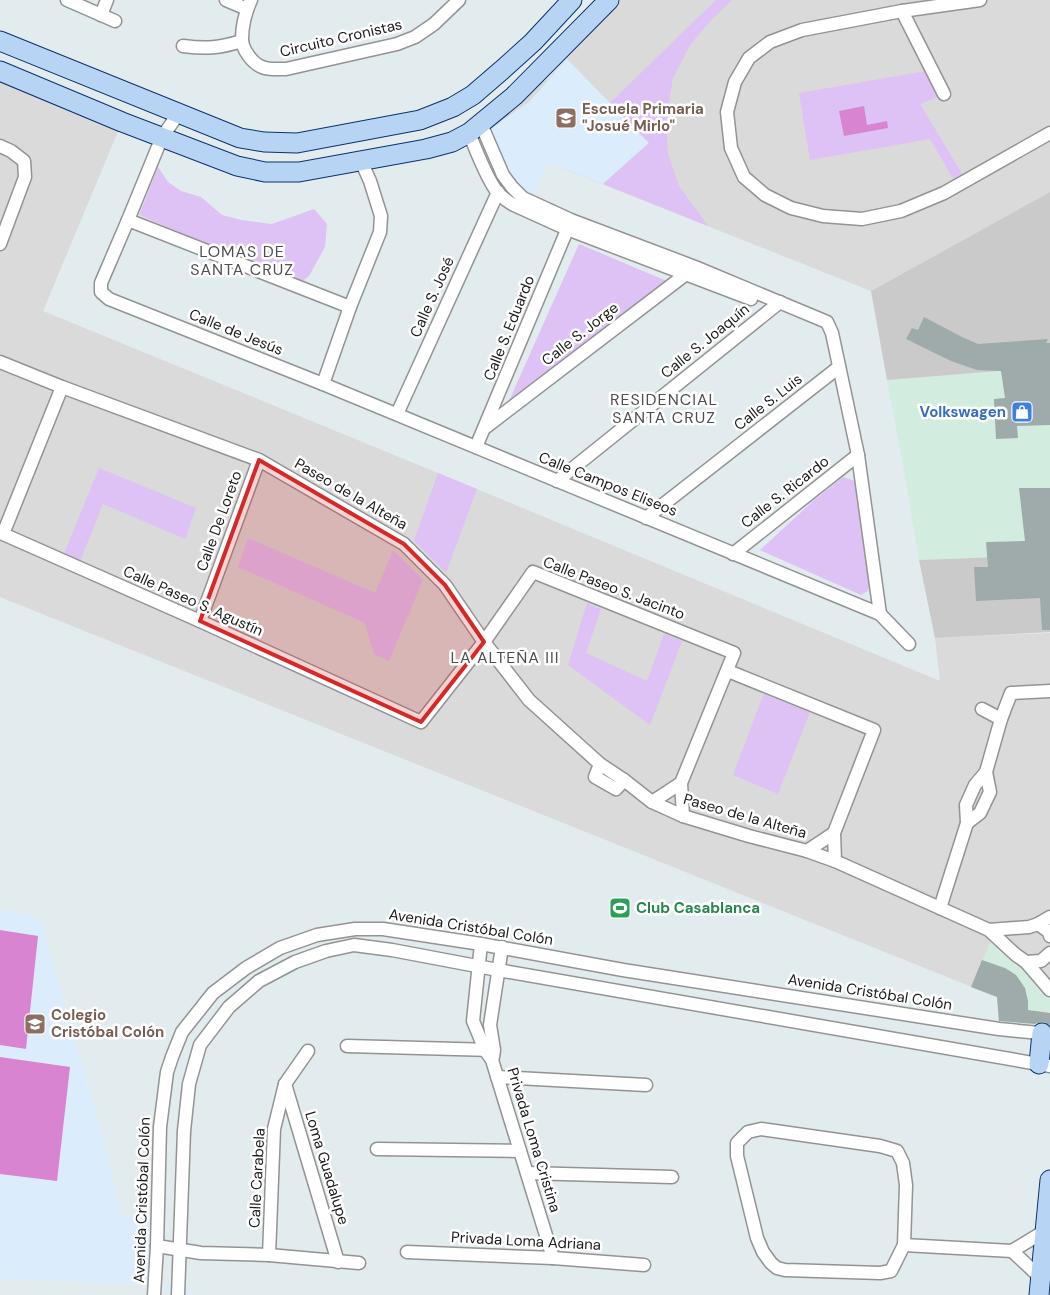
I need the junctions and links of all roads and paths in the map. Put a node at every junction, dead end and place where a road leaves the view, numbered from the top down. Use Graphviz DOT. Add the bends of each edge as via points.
graph roads {
  1 [pos="68,0"];
  2 [pos="107,0"];
  3 [pos="226,0"];
  4 [pos="459,0"];
  5 [pos="572,0"];
  6 [pos="609,0"];
  7 [pos="980,0"];
  8 [pos="83,3"];
  9 [pos="249,4"];
  10 [pos="902,11"];
  11 [pos="101,15"];
  12 [pos="115,21"];
  13 [pos="0,41"];
  14 [pos="242,41"];
  15 [pos="183,46"];
  16 [pos="0,71"];
  17 [pos="944,94"];
  18 [pos="178,113"];
  19 [pos="475,129"];
  20 [pos="1050,133"];
  21 [pos="162,137"];
  22 [pos="0,146"];
  23 [pos="361,161"];
  24 [pos="498,192"];
  25 [pos="128,220"];
  26 [pos="569,225"];
  27 [pos="0,244"];
  28 [pos="690,271"];
  29 [pos="776,305"];
  30 [pos="350,307"];
  31 [pos="0,362"];
  32 [pos="839,367"];
  33 [pos="323,384"];
  34 [pos="62,387"];
  35 [pos="397,414"];
  36 [pos="486,427"];
  37 [pos="476,447"];
  38 [pos="858,455"];
  39 [pos="259,460"];
  40 [pos="557,481"];
  41 [pos="646,518"];
  42 [pos="733,554"];
  43 [pos="880,614"];
  44 [pos="200,621"];
  45 [pos="484,642"];
  46 [pos="909,644"];
  47 [pos="728,671"];
  48 [pos="1050,692"];
  49 [pos="982,708"];
  50 [pos="1001,719"];
  51 [pos="681,782"];
  52 [pos="652,802"];
  53 [pos="683,816"];
  54 [pos="834,833"];
  55 [pos="807,851"];
  56 [pos="835,861"];
  57 [pos="940,908"];
  58 [pos="1050,917"];
  59 [pos="1038,924"];
  60 [pos="989,930"];
  61 [pos="1050,936"];
  62 [pos="481,944"];
  63 [pos="502,947"];
  64 [pos="1050,953"];
  65 [pos="1026,962"];
  66 [pos="478,966"];
  67 [pos="498,970"];
  68 [pos="1050,990"];
  69 [pos="1046,1033"];
  70 [pos="347,1046"];
  71 [pos="308,1051"];
  72 [pos="490,1053"];
  73 [pos="1044,1065"];
  74 [pos="497,1077"];
  75 [pos="285,1084"];
  76 [pos="646,1085"];
  77 [pos="377,1148"];
  78 [pos="520,1151"];
  79 [pos="527,1173"];
  80 [pos="672,1177"];
  81 [pos="1050,1180"];
  82 [pos="1046,1231"];
  83 [pos="904,1245"];
  84 [pos="157,1246"];
  85 [pos="180,1250"];
  86 [pos="1012,1251"];
  87 [pos="407,1252"];
  88 [pos="269,1255"];
  89 [pos="553,1258"];
  90 [pos="338,1262"];
  91 [pos="359,1263"];
  92 [pos="644,1264"];
  93 [pos="1040,1287"];
  94 [pos="154,1295"];
  95 [pos="178,1295"];
  1 -- 8 [label="street"];
  2 -- 11 [label="street"];
  3 -- 9 [label="street"];
  4 -- 14 [label="street, Circuito Cronistas" via="434,24 398,44 286,69 260,66 248,56"];
  5 -- 18 [label="main road" via="533,42 474,95 420,120 297,143 240,138"];
  6 -- 19 [label="main road" via="526,84"];
  7 -- 10 [label="street"];
  8 -- 11 [label="street"];
  9 -- 14 [label="street"];
  10 -- 17 [label="street"];
  10 -- 20 [label="street" via="802,30 770,42 749,58 735,82 727,112 731,148 744,177 765,195 791,208 823,216 862,218 901,211 944,193"];
  11 -- 12 [label="street"];
  13 -- 18 [label="main road"];
  14 -- 15 [label="street" via="213,48"];
  16 -- 21 [label="main road"];
  18 -- 21 [label="street, Calle de Jesús"];
  19 -- 23 [label="main road" via="452,142"];
  19 -- 24 [label="street" via="491,182"];
  19 -- 26 [label="street" via="512,187 523,198"];
  21 -- 23 [label="main road" via="236,166 265,172 299,172"];
  21 -- 25 [label="street, Calle de Jesús"];
  22 -- 27 [label="street" via="24,161 24,178"];
  23 -- 30 [label="street" via="381,216 380,232"];
  24 -- 26 [label="street" via="514,205"];
  24 -- 35 [label="street, Calle S. José"];
  25 -- 30 [label="street"];
  25 -- 33 [label="street, Calle de Jesús" via="101,284 101,292 108,299"];
  26 -- 28 [label="street"];
  26 -- 36 [label="street, Calle S. Eduardo"];
  28 -- 29 [label="street"];
  28 -- 36 [label="street, Calle S. Jorge"];
  29 -- 32 [label="street" via="832,333"];
  29 -- 40 [label="street, Calle S. Joaquín"];
  30 -- 33 [label="street"];
  31 -- 34 [label="street, Paseo de la Alteña"];
  32 -- 38 [label="street"];
  32 -- 41 [label="street, Calle S. Luis"];
  33 -- 35 [label="street, Calle Campos Eliseos"];
  34 -- 39 [label="street, Paseo de la Alteña"];
  34 -- 44 [label="street, Calle Paseo S. Agustín" via="3,534"];
  35 -- 37 [label="street, Calle Campos Eliseos"];
  36 -- 37 [label="street, Calle S. Eduardo"];
  37 -- 40 [label="street, Calle Campos Eliseos"];
  38 -- 42 [label="street, Calle S. Ricardo"];
  38 -- 43 [label="street"];
  39 -- 44 [label="street, Calle De Loreto"];
  39 -- 45 [label="street, Paseo de la Alteña" via="404,544 445,585"];
  40 -- 41 [label="street, Calle Campos Eliseos"];
  41 -- 42 [label="street, Calle Campos Eliseos"];
  42 -- 43 [label="street, Calle Campos Eliseos"];
  43 -- 46 [label="street, Calle Campos Eliseos"];
  44 -- 45 [label="street, Calle Paseo S. Agustín" via="421,722"];
  45 -- 47 [label="street, Calle Paseo S. Jacinto" via="533,572 734,653"];
  45 -- 52 [label="street, Paseo de la Alteña" via="530,700 600,764"];
  47 -- 51 [label="street"];
  47 -- 54 [label="street" via="874,730"];
  48 -- 50 [label="street" via="1011,692"];
  49 -- 50 [label="street"];
  50 -- 57 [label="street" via="986,772 966,804 967,823"];
  51 -- 52 [label="street"];
  51 -- 53 [label="street"];
  52 -- 53 [label="street, Paseo de la Alteña"];
  53 -- 55 [label="street, Paseo de la Alteña"];
  54 -- 55 [label="street"];
  54 -- 56 [label="street"];
  55 -- 56 [label="street, Paseo de la Alteña"];
  56 -- 57 [label="street, Paseo de la Alteña"];
  57 -- 60 [label="street, Paseo de la Alteña"];
  58 -- 59 [label="street, Paseo de la Alteña"];
  59 -- 60 [label="street, Paseo de la Alteña"];
  59 -- 61 [label="street"];
  60 -- 65 [label="street, Paseo de la Alteña"];
  62 -- 63 [label="street, Avenida Cristóbal Colón"];
  62 -- 66 [label="street, Privada Loma Cristina"];
  62 -- 84 [label="street, Avenida Cristóbal Colón" via="383,929 355,929 317,935 280,948 212,993 182,1032 167,1072 160,1127"];
  63 -- 67 [label="street, Privada Loma Cristina"];
  63 -- 69 [label="street, Avenida Cristóbal Colón" via="654,976 999,1029"];
  64 -- 65 [label="street" via="1040,961"];
  65 -- 68 [label="street, Paseo de la Alteña"];
  66 -- 67 [label="street"];
  66 -- 72 [label="street, Privada Loma Cristina" via="473,1021"];
  66 -- 85 [label="street" via="354,945 295,962 259,981 229,1007 200,1045 189,1084"];
  67 -- 72 [label="street, Privada Loma Cristina" via="490,1025"];
  67 -- 73 [label="street"];
  69 -- 73 [label="main road"];
  70 -- 72 [label="street"];
  71 -- 75 [label="street, Calle Carabela"];
  72 -- 74 [label="street, Privada Loma Cristina"];
  74 -- 76 [label="street"];
  74 -- 78 [label="street, Privada Loma Cristina"];
  75 -- 88 [label="street, Calle Carabela" via="274,1129"];
  75 -- 90 [label="street, Loma Guadalupe"];
  77 -- 78 [label="street"];
  78 -- 79 [label="street, Privada Loma Cristina"];
  79 -- 80 [label="street"];
  79 -- 89 [label="street, Privada Loma Cristina"];
  81 -- 82 [label="main road"];
  82 -- 86 [label="street"];
  82 -- 93 [label="main road"];
  83 -- 83 [label="street" via="906,1185 903,1163 897,1151 761,1128 748,1132 737,1143 737,1156 757,1238 770,1263 777,1268 880,1273 891,1271"];
  83 -- 86 [label="street"];
  84 -- 85 [label="street"];
  84 -- 94 [label="street, Avenida Cristóbal Colón"];
  85 -- 88 [label="street"];
  85 -- 95 [label="street"];
  86 -- 93 [label="street"];
  87 -- 89 [label="street, Privada Loma Adriana"];
  88 -- 90 [label="street"];
  89 -- 92 [label="street, Privada Loma Adriana"];
  90 -- 91 [label="street"];
}
